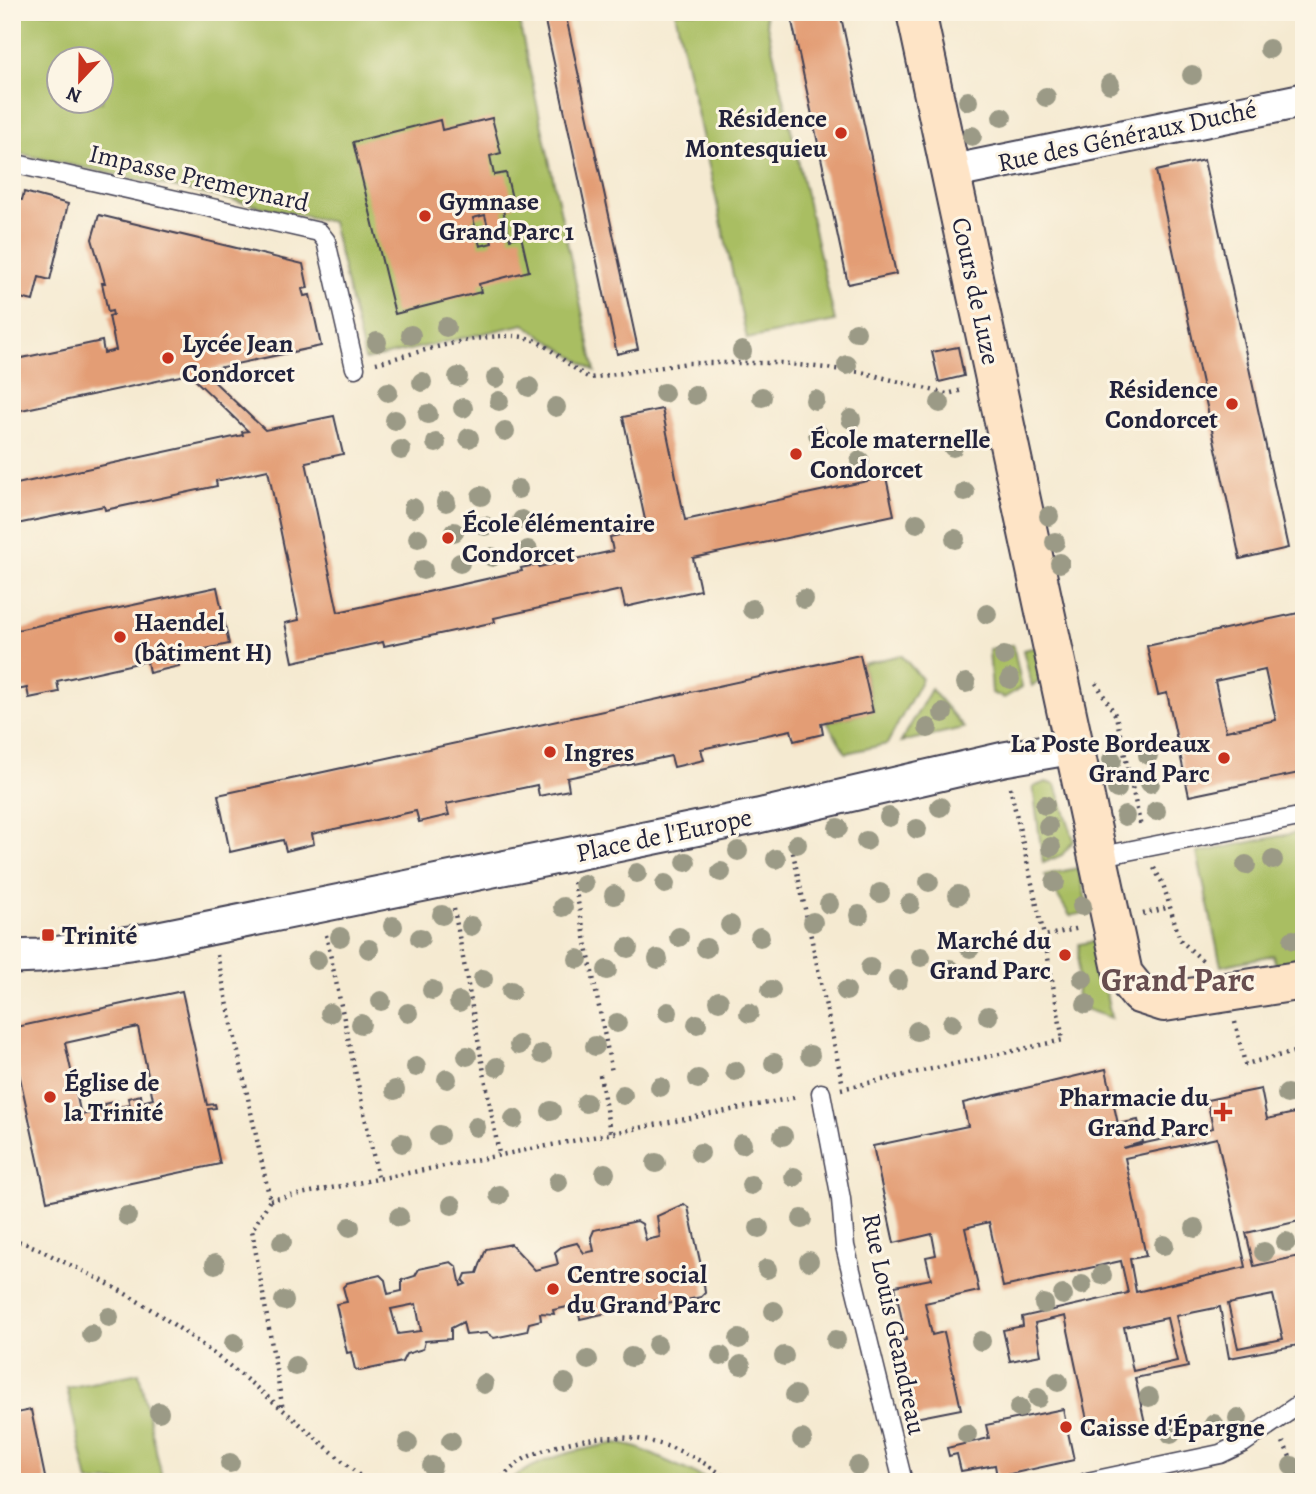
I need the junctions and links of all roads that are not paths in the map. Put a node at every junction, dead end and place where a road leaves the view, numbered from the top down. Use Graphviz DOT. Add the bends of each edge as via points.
graph roads {
  1 [pos="916,12"];
  2 [pos="1304,100"];
  3 [pos="12,163"];
  4 [pos="951,172"];
  5 [pos="355,368"];
  6 [pos="1074,747"];
  7 [pos="1304,816"];
  8 [pos="1097,857"];
  9 [pos="12,957"];
  10 [pos="1304,980"];
  11 [pos="821,1093"];
  12 [pos="1304,1401"];
  13 [pos="903,1482"];
  14 [pos="1087,1482"];
  1 -- 4 [label="street, Cours de Luze"];
  2 -- 4 [label="street, Rue des Généraux Duché"];
  3 -- 5 [label="lane, Impasse Premeynard" via="319,232 326,241"];
  4 -- 6 [label="street, Cours de Luze"];
  6 -- 8 [label="street"];
  6 -- 9 [label="street, Place de l'Europe" via="136,943"];
  7 -- 8 [label="lane"];
  8 -- 10 [label="street" via="1123,974 1139,994 1164,1002"];
  11 -- 13 [label="lane, Rue Louis Geandreau" via="845,1246"];
  12 -- 14 [label="lane" via="1220,1454"];
}
